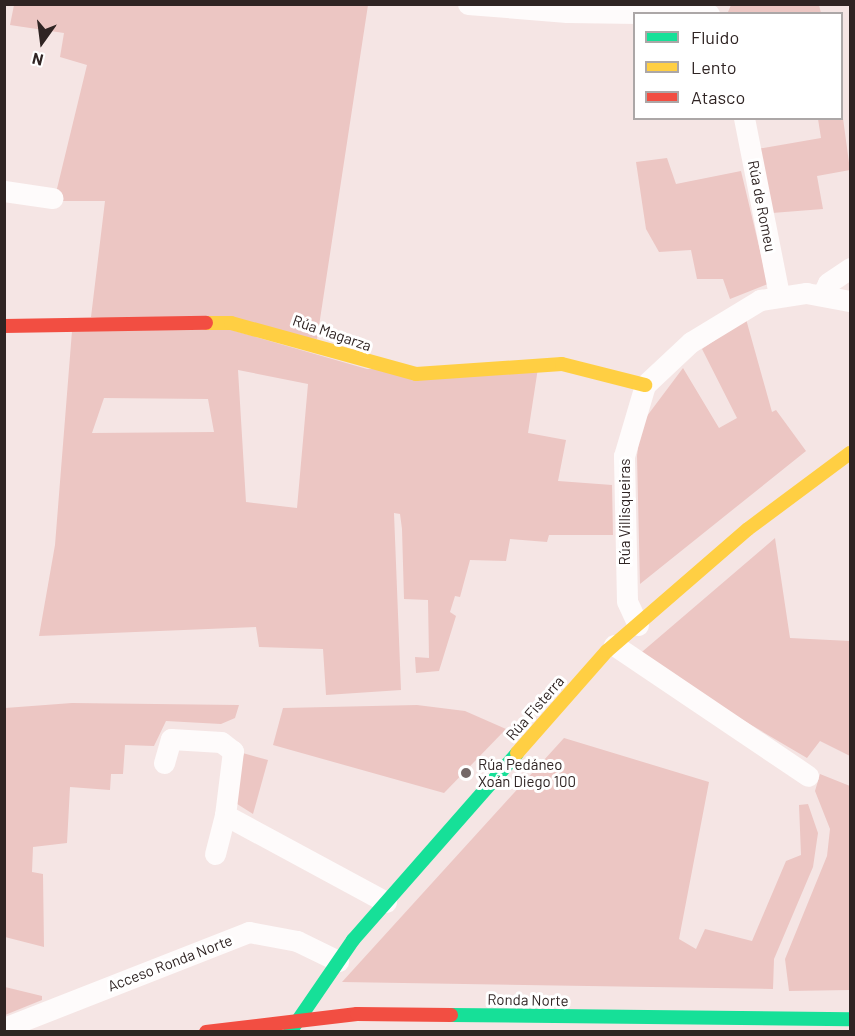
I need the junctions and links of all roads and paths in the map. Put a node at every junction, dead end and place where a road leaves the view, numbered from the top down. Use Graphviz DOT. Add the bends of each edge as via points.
graph roads {
  1 [pos="468,4"];
  2 [pos="612,8"];
  3 [pos="677,12"];
  4 [pos="744,120"];
  5 [pos="4,191"];
  6 [pos="52,198"];
  7 [pos="850,268"];
  8 [pos="779,294"];
  9 [pos="822,295"];
  10 [pos="850,302"];
  11 [pos="4,326"];
  12 [pos="645,386"];
  13 [pos="850,453"];
  14 [pos="638,624"];
  15 [pos="614,645"];
  16 [pos="164,763"];
  17 [pos="808,776"];
  18 [pos="225,815"];
  19 [pos="215,854"];
  20 [pos="386,902"];
  21 [pos="333,967"];
  22 [pos="850,1019"];
  23 [pos="4,1028"];
  24 [pos="206,1032"];
  25 [pos="290,1032"];
  1 -- 2 [label="street"];
  2 -- 3 [label="street"];
  4 -- 8 [label="street, Rúa de Romeu"];
  5 -- 6 [label="street"];
  7 -- 9 [label="street" via="828,283"];
  8 -- 9 [label="street"];
  8 -- 12 [label="street" via="725,319"];
  9 -- 10 [label="street"];
  11 -- 12 [label="main road, Rúa Magarza" via="231,323 283,333 382,368 416,374 562,364"];
  12 -- 14 [label="street, Rúa Villisqueiras" via="624,456 627,601"];
  13 -- 14 [label="main road, Rúa Fisterra" via="748,529"];
  14 -- 15 [label="main road, Rúa Fisterra"];
  15 -- 17 [label="street"];
  15 -- 20 [label="main road, Rúa Fisterra"];
  16 -- 18 [label="street" via="171,739 221,742 233,751"];
  18 -- 19 [label="street"];
  18 -- 20 [label="street"];
  20 -- 21 [label="main road, Rúa Fisterra"];
  21 -- 23 [label="street, Acceso Ronda Norte" via="297,941 249,932"];
  21 -- 25 [label="main road, Rúa Fisterra"];
  22 -- 24 [label="main road, Ronda Norte" via="357,1014"];
}
